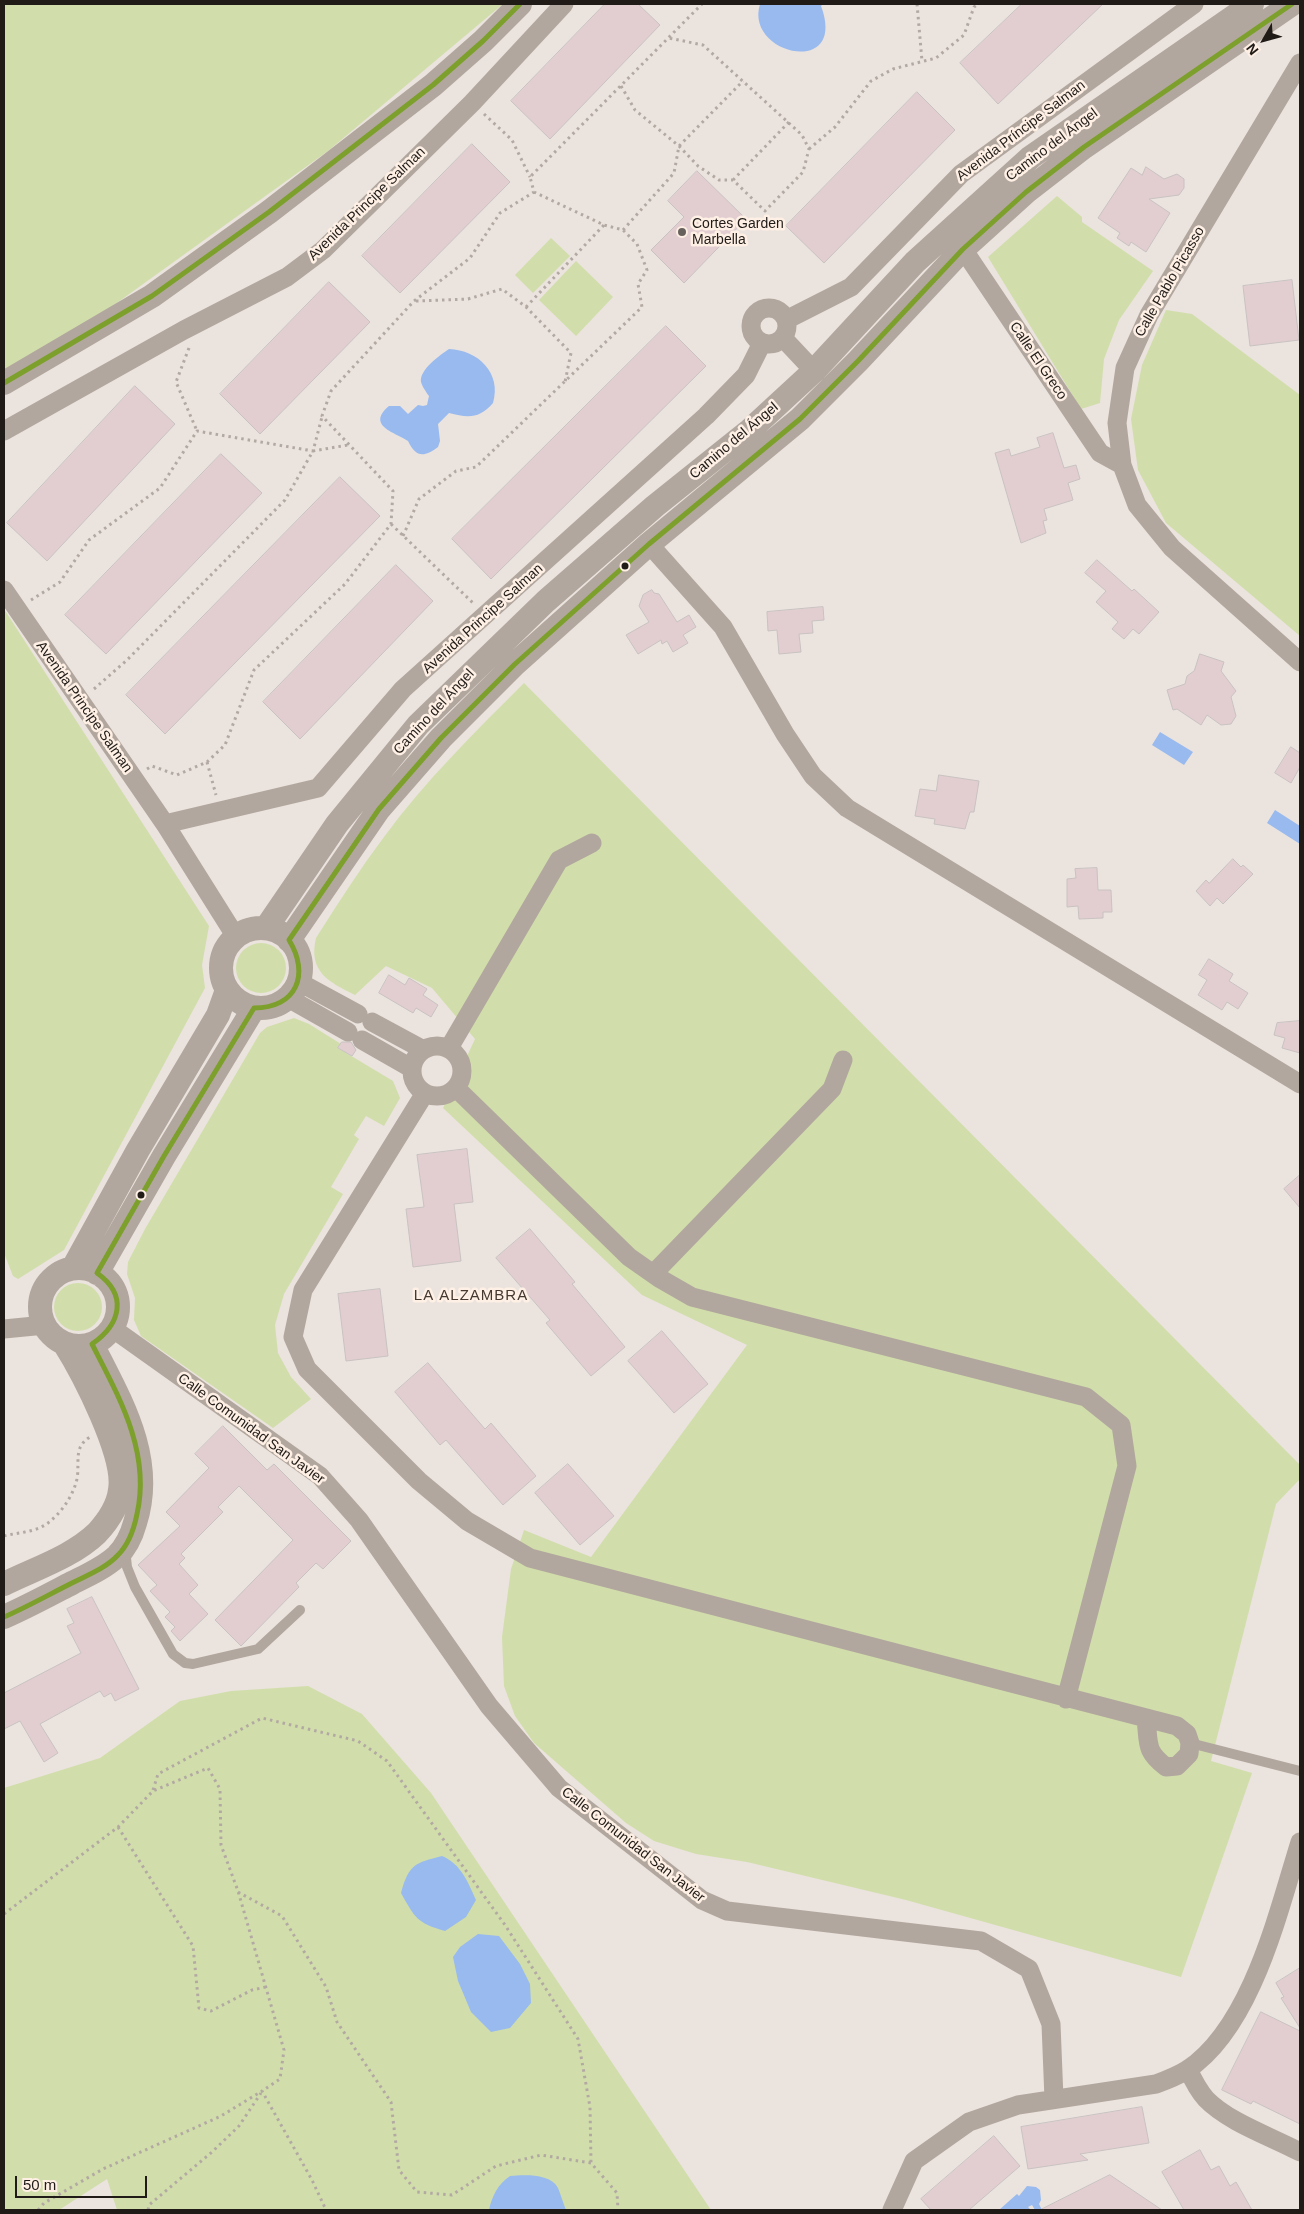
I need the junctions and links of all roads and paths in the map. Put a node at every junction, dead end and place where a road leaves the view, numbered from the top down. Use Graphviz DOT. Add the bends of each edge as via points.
graph roads {
  1 [pos="520,4"];
  2 [pos="564,4"];
  3 [pos="702,4"];
  4 [pos="917,4"];
  5 [pos="978,4"];
  6 [pos="1194,4"];
  7 [pos="1252,4"];
  8 [pos="1293,4"];
  9 [pos="1300,7"];
  10 [pos="669,38"];
  11 [pos="922,61"];
  12 [pos="1300,65"];
  13 [pos="743,81"];
  14 [pos="621,86"];
  15 [pos="472,103"];
  16 [pos="789,122"];
  17 [pos="679,146"];
  18 [pos="809,149"];
  19 [pos="530,177"];
  20 [pos="733,180"];
  21 [pos="534,192"];
  22 [pos="604,225"];
  23 [pos="623,230"];
  24 [pos="963,249"];
  25 [pos="414,301"];
  26 [pos="526,306"];
  27 [pos="785,329"];
  28 [pos="184,330"];
  29 [pos="762,343"];
  30 [pos="814,371"];
  31 [pos="564,382"];
  32 [pos="4,383"];
  33 [pos="322,416"];
  34 [pos="4,431"];
  35 [pos="197,431"];
  36 [pos="348,445"];
  37 [pos="313,451"];
  38 [pos="1122,465"];
  39 [pos="391,524"];
  40 [pos="403,536"];
  41 [pos="649,544"];
  42 [pos="4,590"];
  43 [pos="17,609"];
  44 [pos="486,616"];
  45 [pos="1300,662"];
  46 [pos="80,701"];
  47 [pos="207,762"];
  48 [pos="132,777"];
  49 [pos="220,811"];
  50 [pos="165,824"];
  51 [pos="592,843"];
  52 [pos="266,928"];
  53 [pos="236,937"];
  54 [pos="289,940"];
  55 [pos="227,990"];
  56 [pos="293,990"];
  57 [pos="254,1008"];
  58 [pos="449,1048"];
  59 [pos="422,1050"];
  60 [pos="843,1060"];
  61 [pos="411,1068"];
  62 [pos="1300,1084"];
  63 [pos="456,1088"];
  64 [pos="424,1093"];
  65 [pos="73,1268"];
  66 [pos="97,1273"];
  67 [pos="653,1274"];
  68 [pos="45,1325"];
  69 [pos="5,1326"];
  70 [pos="112,1328"];
  71 [pos="64,1343"];
  72 [pos="92,1344"];
  73 [pos="106,1428"];
  74 [pos="4,1536"];
  75 [pos="125,1546"];
  76 [pos="4,1584"];
  77 [pos="300,1610"];
  78 [pos="4,1618"];
  79 [pos="1066,1699"];
  80 [pos="1146,1719"];
  81 [pos="1190,1743"];
  82 [pos="1300,1771"];
  83 [pos="153,1791"];
  84 [pos="118,1827"];
  85 [pos="1300,1842"];
  86 [pos="238,1891"];
  87 [pos="4,1914"];
  88 [pos="266,1987"];
  89 [pos="1188,2069"];
  90 [pos="262,2091"];
  91 [pos="1054,2099"];
  92 [pos="1300,2152"];
  93 [pos="591,2163"];
  94 [pos="38,2210"];
  95 [pos="148,2210"];
  96 [pos="326,2210"];
  97 [pos="618,2210"];
  98 [pos="892,2210"];
  1 -- 32 [label="street" via="433,85 269,212 152,296"];
  2 -- 15 [label="street, Avenida Principe Salman"];
  3 -- 10 [label="path"];
  4 -- 11 [label="path"];
  5 -- 11 [label="path" via="964,35 936,58"];
  6 -- 27 [label="street, Avenida Príncipe Salman" via="961,174 851,287"];
  7 -- 30 [label="street, Camino del Ángel" via="1031,157 915,262"];
  8 -- 9 [label="street"];
  8 -- 24 [label="street, Camino del Ángel" via="1084,147 1026,192"];
  10 -- 13 [label="path" via="703,45"];
  10 -- 14 [label="path"];
  11 -- 18 [label="path" via="893,68 870,81 835,128"];
  12 -- 38 [label="street, Calle Pablo Picasso" via="1149,315 1125,368 1117,423"];
  13 -- 16 [label="path"];
  13 -- 17 [label="path"];
  14 -- 17 [label="path" via="635,110"];
  14 -- 19 [label="path"];
  15 -- 19 [label="path" via="512,140"];
  15 -- 28 [label="street, Avenida Principe Salman" via="323,250 288,277"];
  16 -- 18 [label="path" via="802,135"];
  16 -- 20 [label="path"];
  17 -- 20 [label="path" via="698,166 718,180"];
  17 -- 23 [label="path" via="674,173"];
  18 -- 20 [label="path" via="802,172 765,211"];
  19 -- 21 [label="path"];
  21 -- 22 [label="path"];
  21 -- 25 [label="path" via="500,213 470,258"];
  22 -- 23 [label="path"];
  22 -- 26 [label="path"];
  23 -- 31 [label="path" via="637,244 647,270 638,284 642,307"];
  24 -- 38 [label="street, Calle El Greco" via="1100,453"];
  24 -- 41 [label="street, Camino del Ángel" via="800,419"];
  25 -- 26 [label="path" via="468,299 502,289"];
  25 -- 33 [label="path" via="332,391"];
  26 -- 31 [label="path" via="571,353"];
  27 -- 29 [label="street" via="774,344"];
  27 -- 29 [label="street" via="781,313 774,308 756,313 751,329"];
  27 -- 30 [label="street"];
  28 -- 34 [label="street, Avenida Principe Salman"];
  28 -- 35 [label="path" via="189,346 176,382"];
  29 -- 44 [label="street, Avenida Principe Salman" via="746,375 706,416"];
  30 -- 52 [label="street, Camino del Ángel" via="750,430 655,506 546,601 418,726 336,824"];
  31 -- 40 [label="path" via="476,467 456,471 419,499"];
  33 -- 36 [label="path"];
  33 -- 37 [label="path"];
  35 -- 37 [label="path"];
  35 -- 43 [label="path" via="160,488 89,540 60,582"];
  36 -- 37 [label="path"];
  36 -- 39 [label="path" via="393,491"];
  37 -- 46 [label="path" via="285,500 127,660"];
  38 -- 45 [label="street, Calle Pablo Picasso" via="1137,505 1172,548"];
  39 -- 40 [label="path"];
  39 -- 47 [label="path" via="345,584 254,670 224,745"];
  40 -- 44 [label="path"];
  41 -- 54 [label="street, Camino del Ángel" via="535,645 441,738 379,809"];
  41 -- 62 [label="street" via="723,627 808,769 847,808"];
  42 -- 43 [label="street, Avenida Principe Salman"];
  43 -- 46 [label="street, Avenida Principe Salman"];
  44 -- 49 [label="street, Avenida Principe Salman" via="403,689 318,788"];
  46 -- 48 [label="street, Avenida Principe Salman"];
  47 -- 48 [label="path" via="177,775 152,766"];
  47 -- 49 [label="path"];
  48 -- 50 [label="street, Avenida Principe Salman"];
  49 -- 50 [label="street, Avenida Principe Salman"];
  50 -- 53 [label="street, Avenida Principe Salman"];
  51 -- 58 [label="street" via="559,860"];
  52 -- 53 [label="street" via="250,930"];
  52 -- 54 [label="street" via="280,932"];
  53 -- 55 [label="street" via="223,956 222,979"];
  54 -- 56 [label="street" via="300,960"];
  55 -- 57 [label="street" via="244,1005"];
  55 -- 65 [label="street" via="218,1015"];
  56 -- 57 [label="street" via="272,1007"];
  56 -- 59 [label="street" via="365,1018"];
  56 -- 61 [label="street" via="355,1036"];
  57 -- 66 [label="street"];
  58 -- 59 [label="street" via="435,1045"];
  58 -- 63 [label="street" via="460,1059 462,1074"];
  59 -- 61 [label="street" via="414,1058"];
  60 -- 67 [label="street" via="832,1089"];
  61 -- 64 [label="street" via="412,1078"];
  63 -- 64 [label="street" via="441,1096"];
  63 -- 67 [label="street" via="629,1257"];
  64 -- 79 [label="street" via="304,1290 293,1337 307,1369 419,1481 467,1521 530,1558"];
  65 -- 66 [label="street" via="86,1268"];
  65 -- 68 [label="street" via="56,1275 44,1289 40,1313"];
  66 -- 70 [label="street" via="110,1283 117,1297 117,1313"];
  67 -- 79 [label="street" via="692,1297 1086,1397 1121,1424 1127,1466"];
  68 -- 69 [label="street"];
  68 -- 71 [label="street"];
  70 -- 72 [label="street"];
  70 -- 91 [label="street, Calle Comunidad San Javier" via="320,1476 359,1520 489,1706 559,1788 702,1900 727,1911 981,1941 1029,1969 1051,2024"];
  71 -- 72 [label="street"];
  71 -- 73 [label="street" via="77,1363"];
  72 -- 75 [label="street" via="134,1432 139,1457 140,1508"];
  73 -- 74 [label="path" via="80,1446 73,1492 63,1508 47,1523 28,1533"];
  73 -- 76 [label="street" via="121,1477 116,1505 109,1518 81,1545"];
  75 -- 77 [label="lane" via="127,1567 135,1587 173,1654 185,1663 258,1650"];
  75 -- 78 [label="street" via="102,1568"];
  79 -- 80 [label="street"];
  80 -- 81 [label="street" via="1177,1726"];
  80 -- 81 [label="street" via="1149,1748 1153,1757 1166,1767 1177,1766 1188,1754"];
  81 -- 82 [label="lane"];
  83 -- 84 [label="path"];
  83 -- 86 [label="path" via="208,1768 220,1789 221,1845"];
  83 -- 93 [label="path" via="158,1774 262,1718 358,1741 387,1761 506,1925 578,2039 590,2107"];
  84 -- 87 [label="path"];
  84 -- 88 [label="path" via="193,1946 199,2008 211,2011 252,1990"];
  85 -- 89 [label="street" via="1266,1953 1246,1997 1234,2020"];
  86 -- 88 [label="path"];
  86 -- 93 [label="path" via="282,1916 326,1987 337,2022 390,2102 399,2170 417,2192 452,2195 496,2166 541,2155"];
  88 -- 90 [label="path" via="284,2050 280,2079"];
  89 -- 91 [label="street" via="1156,2084"];
  89 -- 92 [label="street" via="1207,2100 1230,2116"];
  90 -- 94 [label="path" via="221,2116 103,2169 44,2203"];
  90 -- 95 [label="path" via="239,2126 149,2205"];
  90 -- 96 [label="path"];
  91 -- 98 [label="street" via="1018,2105 969,2122 914,2161"];
  93 -- 97 [label="path" via="617,2193"];
}
